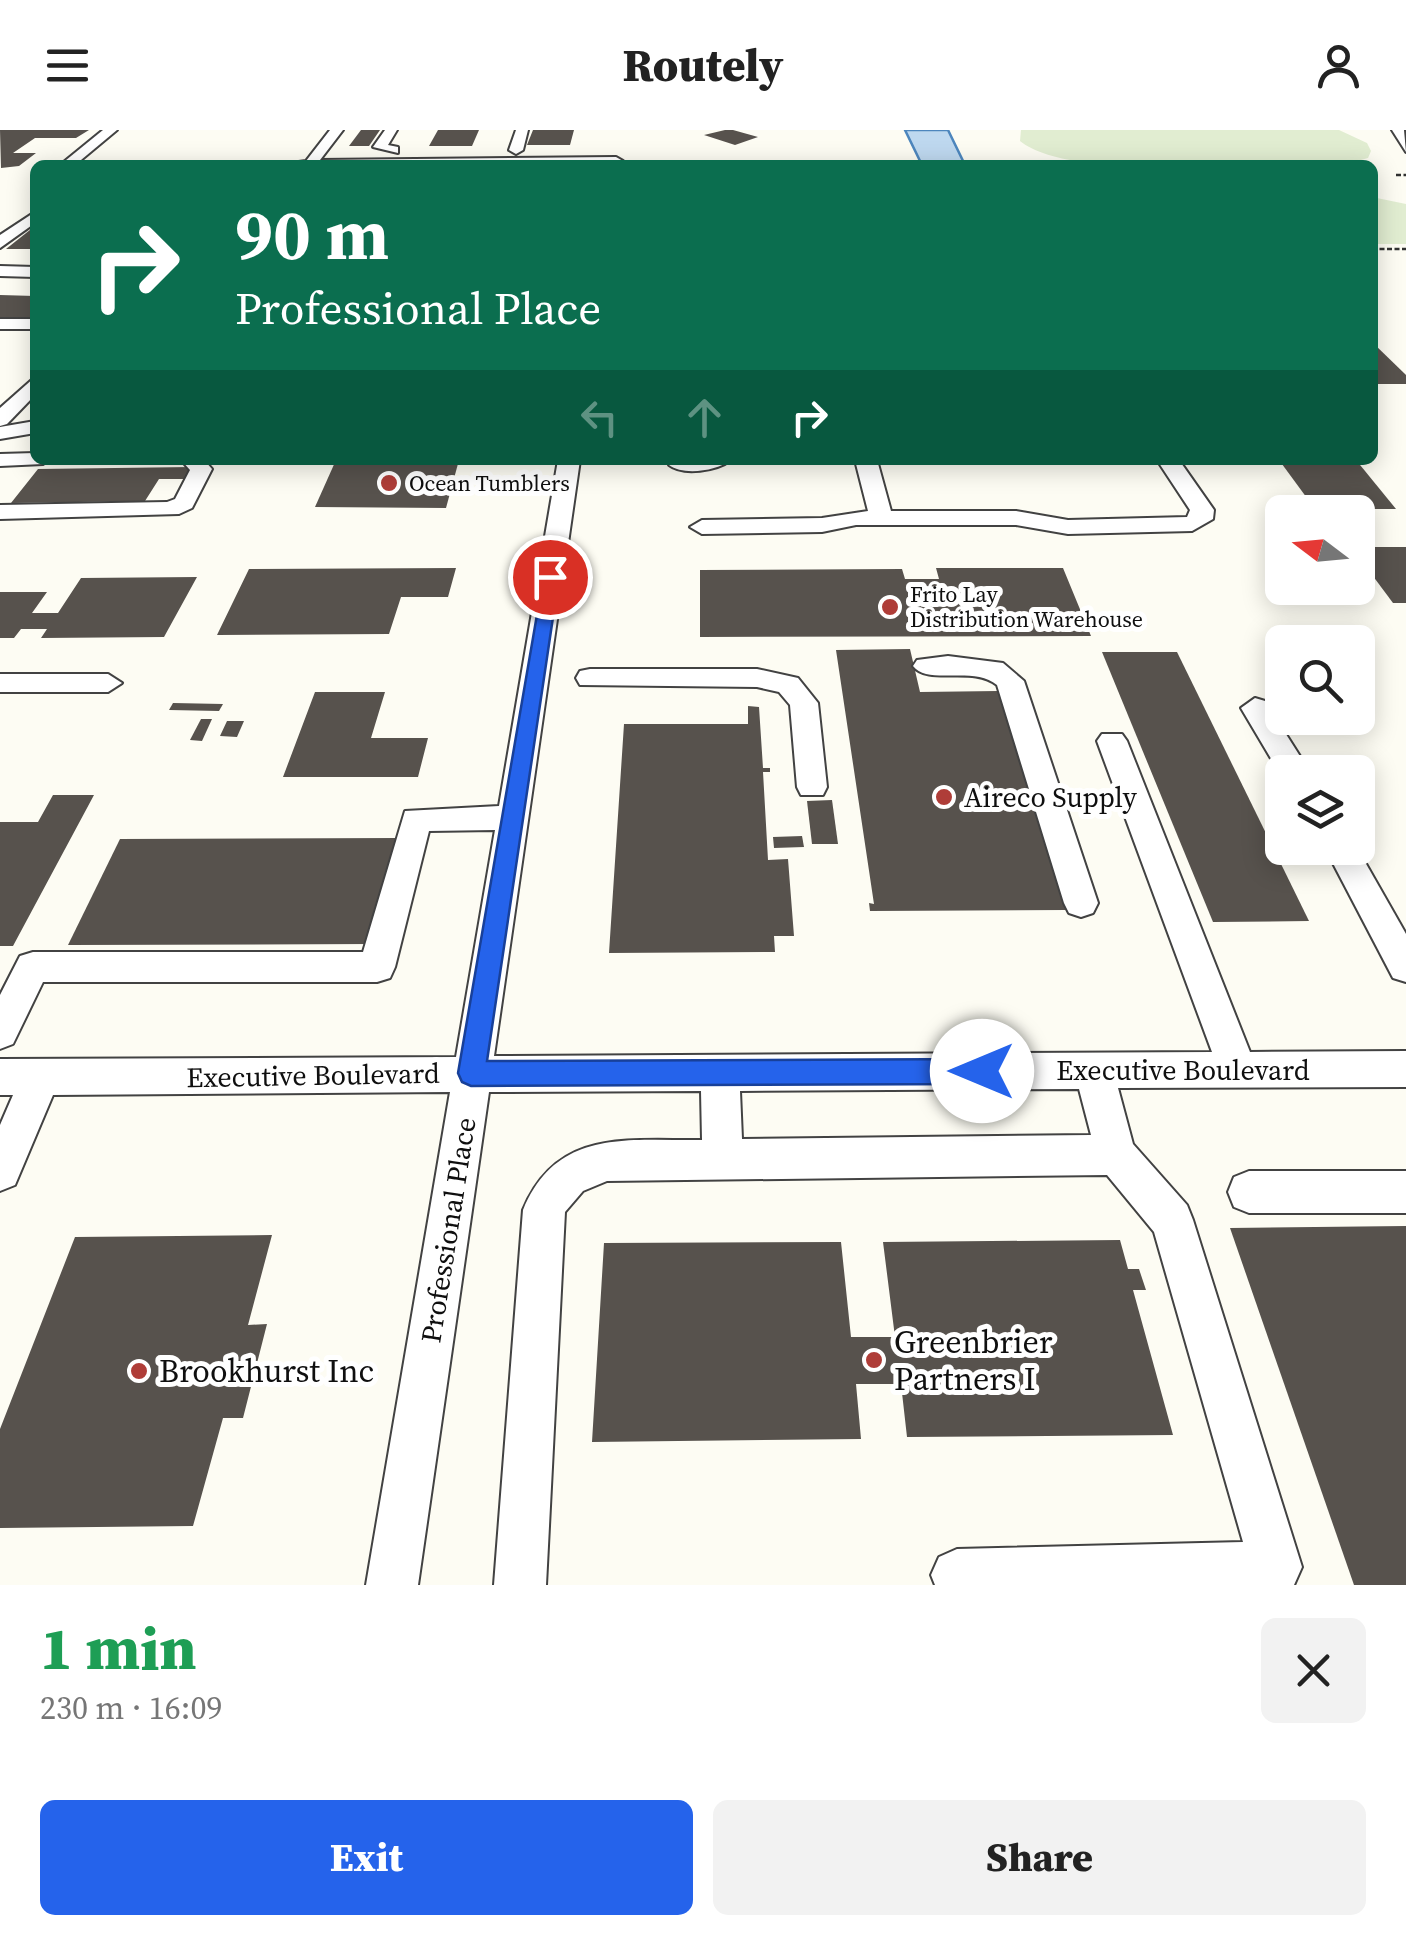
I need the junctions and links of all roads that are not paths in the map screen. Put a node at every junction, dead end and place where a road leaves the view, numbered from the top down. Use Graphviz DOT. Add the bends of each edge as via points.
graph roads {
  1 [pos="111,130"];
  2 [pos="336,130"];
  3 [pos="391,130"];
  4 [pos="522,130"];
  5 [pos="1401,132"];
  6 [pos="1406,148"];
  7 [pos="579,149"];
  8 [pos="516,150"];
  9 [pos="491,155"];
  10 [pos="390,156"];
  11 [pos="616,157"];
  12 [pos="73,160"];
  13 [pos="314,160"];
  14 [pos="338,160"];
  15 [pos="30,220"];
  16 [pos="0,243"];
  17 [pos="0,272"];
  18 [pos="30,272"];
  19 [pos="0,291"];
  20 [pos="30,291"];
  21 [pos="0,324"];
  22 [pos="30,324"];
  23 [pos="30,390"];
  24 [pos="0,420"];
  25 [pos="30,429"];
  26 [pos="0,434"];
  27 [pos="30,459"];
  28 [pos="1,461"];
  29 [pos="197,465"];
  30 [pos="568,465"];
  31 [pos="867,465"];
  32 [pos="1171,465"];
  33 [pos="0,512"];
  34 [pos="880,518"];
  35 [pos="702,526"];
  36 [pos="927,666"];
  37 [pos="590,678"];
  38 [pos="0,683"];
  39 [pos="108,684"];
  40 [pos="1255,708"];
  41 [pos="1112,741"];
  42 [pos="1284,755"];
  43 [pos="812,787"];
  44 [pos="512,818"];
  45 [pos="1349,865"];
  46 [pos="1080,903"];
  47 [pos="1406,967"];
  48 [pos="0,1032"];
  49 [pos="1406,1069"];
  50 [pos="1238,1070"];
  51 [pos="1094,1071"];
  52 [pos="720,1072"];
  53 [pos="471,1073"];
  54 [pos="0,1077"];
  55 [pos="40,1077"];
  56 [pos="1116,1154"];
  57 [pos="723,1160"];
  58 [pos="0,1171"];
  59 [pos="1249,1192"];
  60 [pos="1406,1192"];
  61 [pos="957,1575"];
  62 [pos="392,1585"];
  63 [pos="520,1585"];
  1 -- 12 [label="street"];
  2 -- 13 [label="street"];
  3 -- 10 [label="street" via="380,147"];
  4 -- 8 [label="street"];
  5 -- 6 [label="street"];
  7 -- 8 [label="street"];
  8 -- 9 [label="street"];
  9 -- 10 [label="street"];
  9 -- 11 [label="street"];
  10 -- 14 [label="street"];
  15 -- 16 [label="street"];
  17 -- 18 [label="street"];
  19 -- 20 [label="street"];
  21 -- 22 [label="street"];
  23 -- 24 [label="street"];
  25 -- 26 [label="street"];
  27 -- 28 [label="street"];
  29 -- 33 [label="street" via="201,469 184,503 171,509"];
  30 -- 44 [label="street, Professional Place"];
  31 -- 34 [label="street"];
  32 -- 34 [label="street" via="1202,510 1192,524 1068,527 1016,518"];
  34 -- 35 [label="street"];
  36 -- 46 [label="street" via="994,669 1010,681"];
  37 -- 43 [label="street" via="758,678 788,685 804,703"];
  38 -- 39 [label="street"];
  40 -- 42 [label="street"];
  41 -- 50 [label="street"];
  44 -- 48 [label="street" via="416,819 377,966 33,967"];
  44 -- 53 [label="street, Professional Place"];
  45 -- 47 [label="street"];
  49 -- 50 [label="street, Executive Boulevard"];
  50 -- 51 [label="street, Executive Boulevard"];
  51 -- 52 [label="street, Executive Boulevard"];
  51 -- 56 [label="street"];
  52 -- 53 [label="street, Executive Boulevard"];
  52 -- 57 [label="street"];
  53 -- 55 [label="street, Executive Boulevard"];
  53 -- 62 [label="street, Professional Place"];
  54 -- 55 [label="street, Executive Boulevard"];
  55 -- 58 [label="street"];
  56 -- 57 [label="street"];
  56 -- 61 [label="street" via="1172,1220 1276,1567"];
  57 -- 63 [label="street" via="607,1161 577,1168 553,1188 544,1210"];
  59 -- 60 [label="street"];
}
